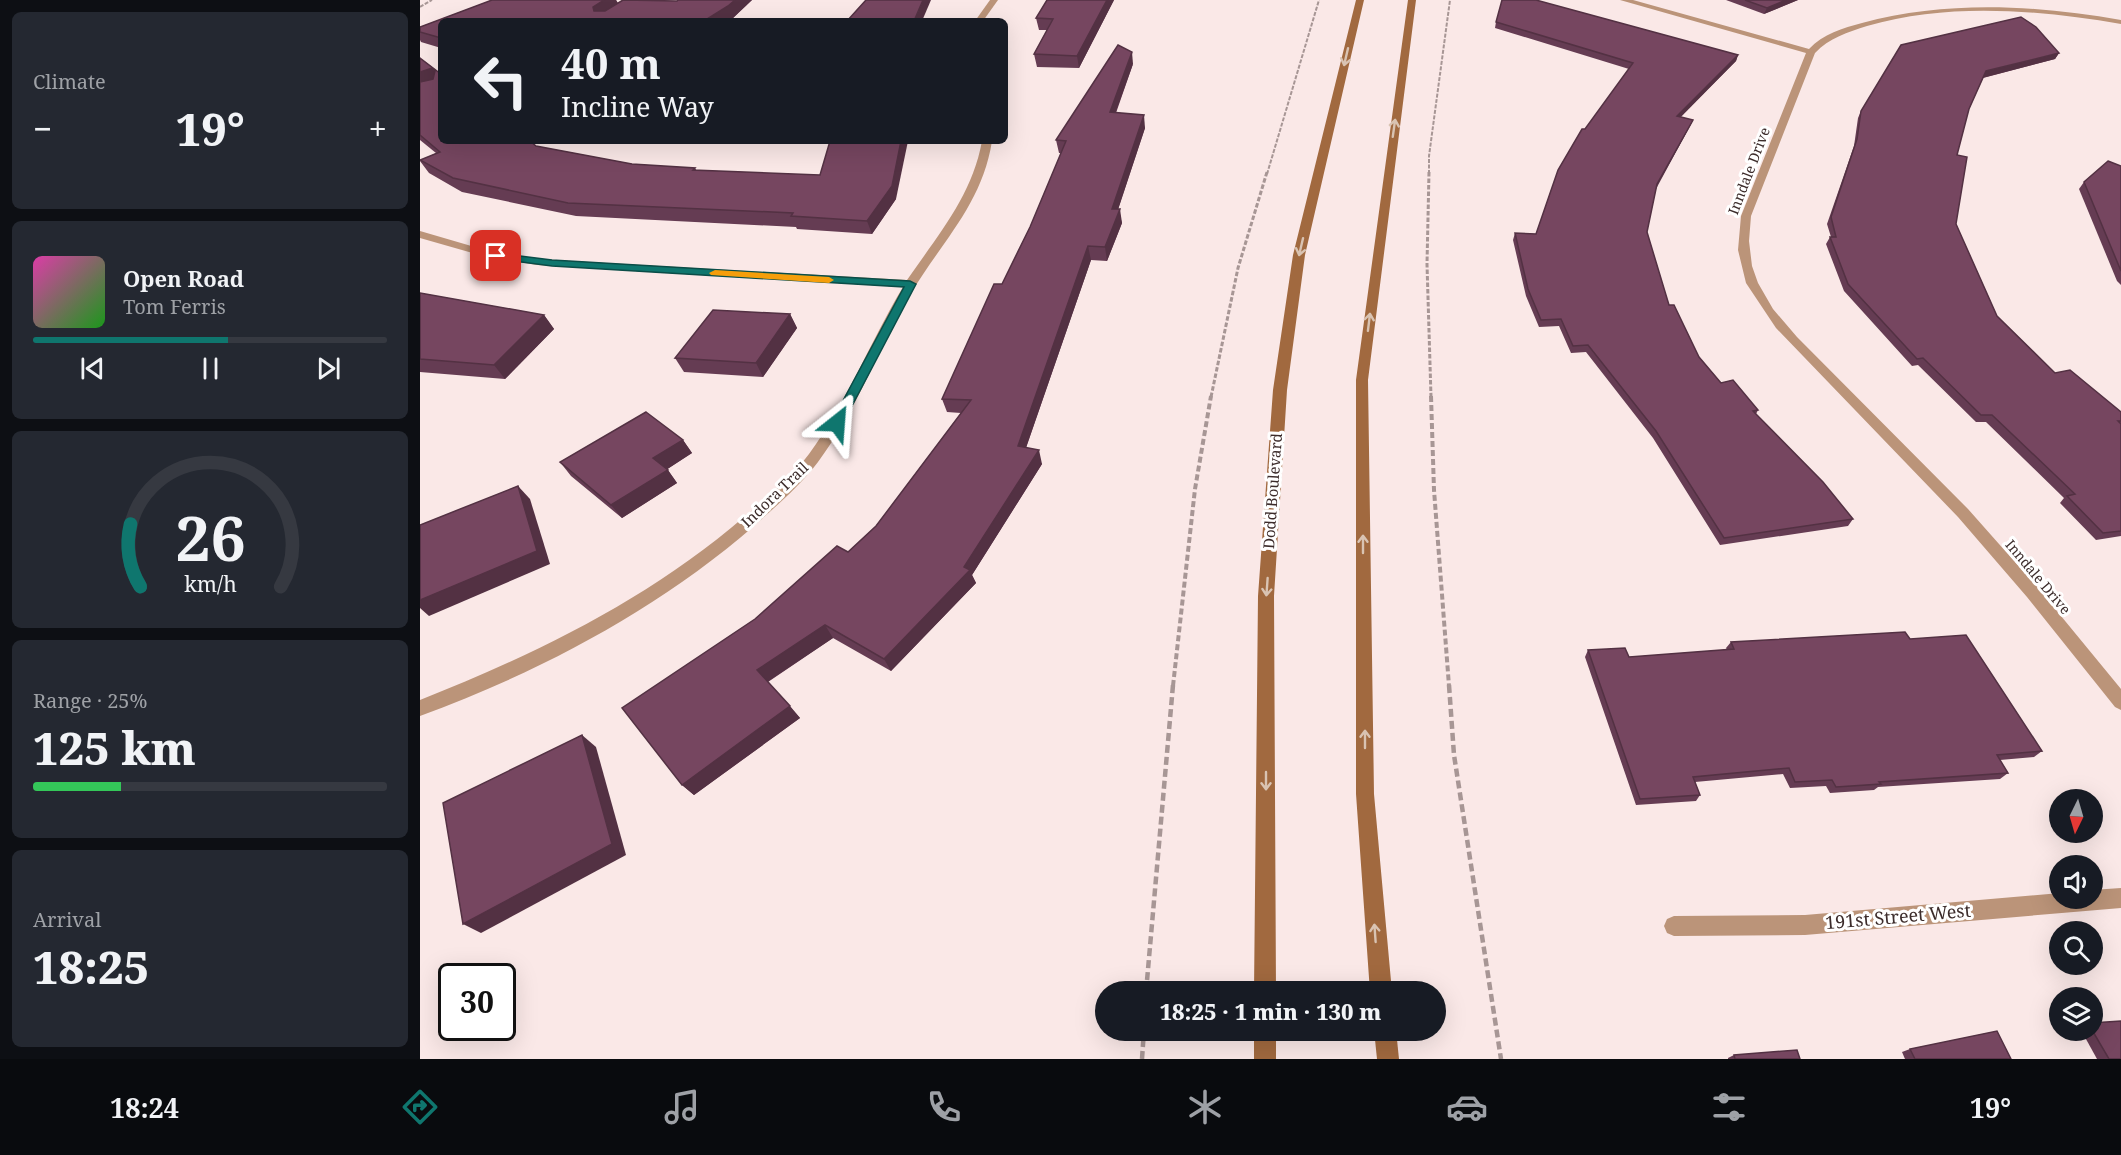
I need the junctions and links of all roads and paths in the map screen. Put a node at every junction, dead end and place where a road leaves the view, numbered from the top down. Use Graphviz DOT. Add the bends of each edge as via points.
graph roads {
  1 [pos="432,0"];
  2 [pos="994,0"];
  3 [pos="1319,0"];
  4 [pos="1360,0"];
  5 [pos="1412,0"];
  6 [pos="1450,0"];
  7 [pos="1624,0"];
  8 [pos="420,7"];
  9 [pos="982,18"];
  10 [pos="2121,22"];
  11 [pos="1811,52"];
  12 [pos="987,144"];
  13 [pos="420,234"];
  14 [pos="910,284"];
  15 [pos="2121,702"];
  16 [pos="420,708"];
  17 [pos="2121,898"];
  18 [pos="1674,926"];
  19 [pos="1147,981"];
  20 [pos="1265,981"];
  21 [pos="1380,981"];
  22 [pos="1143,1041"];
  23 [pos="1265,1041"];
  24 [pos="1387,1041"];
  25 [pos="1142,1059"];
  26 [pos="1265,1059"];
  27 [pos="1389,1059"];
  28 [pos="1501,1059"];
  1 -- 8 [label="path"];
  2 -- 9 [label="street"];
  3 -- 19 [label="path" via="1238,268 1195,489"];
  4 -- 20 [label="main road, Dodd Boulevard, one-way" via="1299,255 1280,390 1266,596"];
  21 -- 5 [label="main road, one-way" via="1365,794 1362,380"];
  6 -- 28 [label="path" via="1429,156 1427,264 1434,490 1454,756"];
  7 -- 11 [label="street"];
  10 -- 11 [label="street" via="2012,7 1932,6 1875,18 1820,42"];
  11 -- 15 [label="street, Inndale Drive" via="1746,216 1742,234 1752,283 1807,354 1994,547"];
  12 -- 14 [label="street, Indora Trail" via="985,161 970,198"];
  13 -- 14 [label="street" via="483,253 537,262"];
  14 -- 16 [label="street, Indora Trail" via="827,439 798,476 734,535 593,628"];
  17 -- 18 [label="street, 191st Street West" via="1805,925"];
  22 -- 25 [label="path"];
  23 -- 26 [label="main road"];
  24 -- 27 [label="main road"];
}
